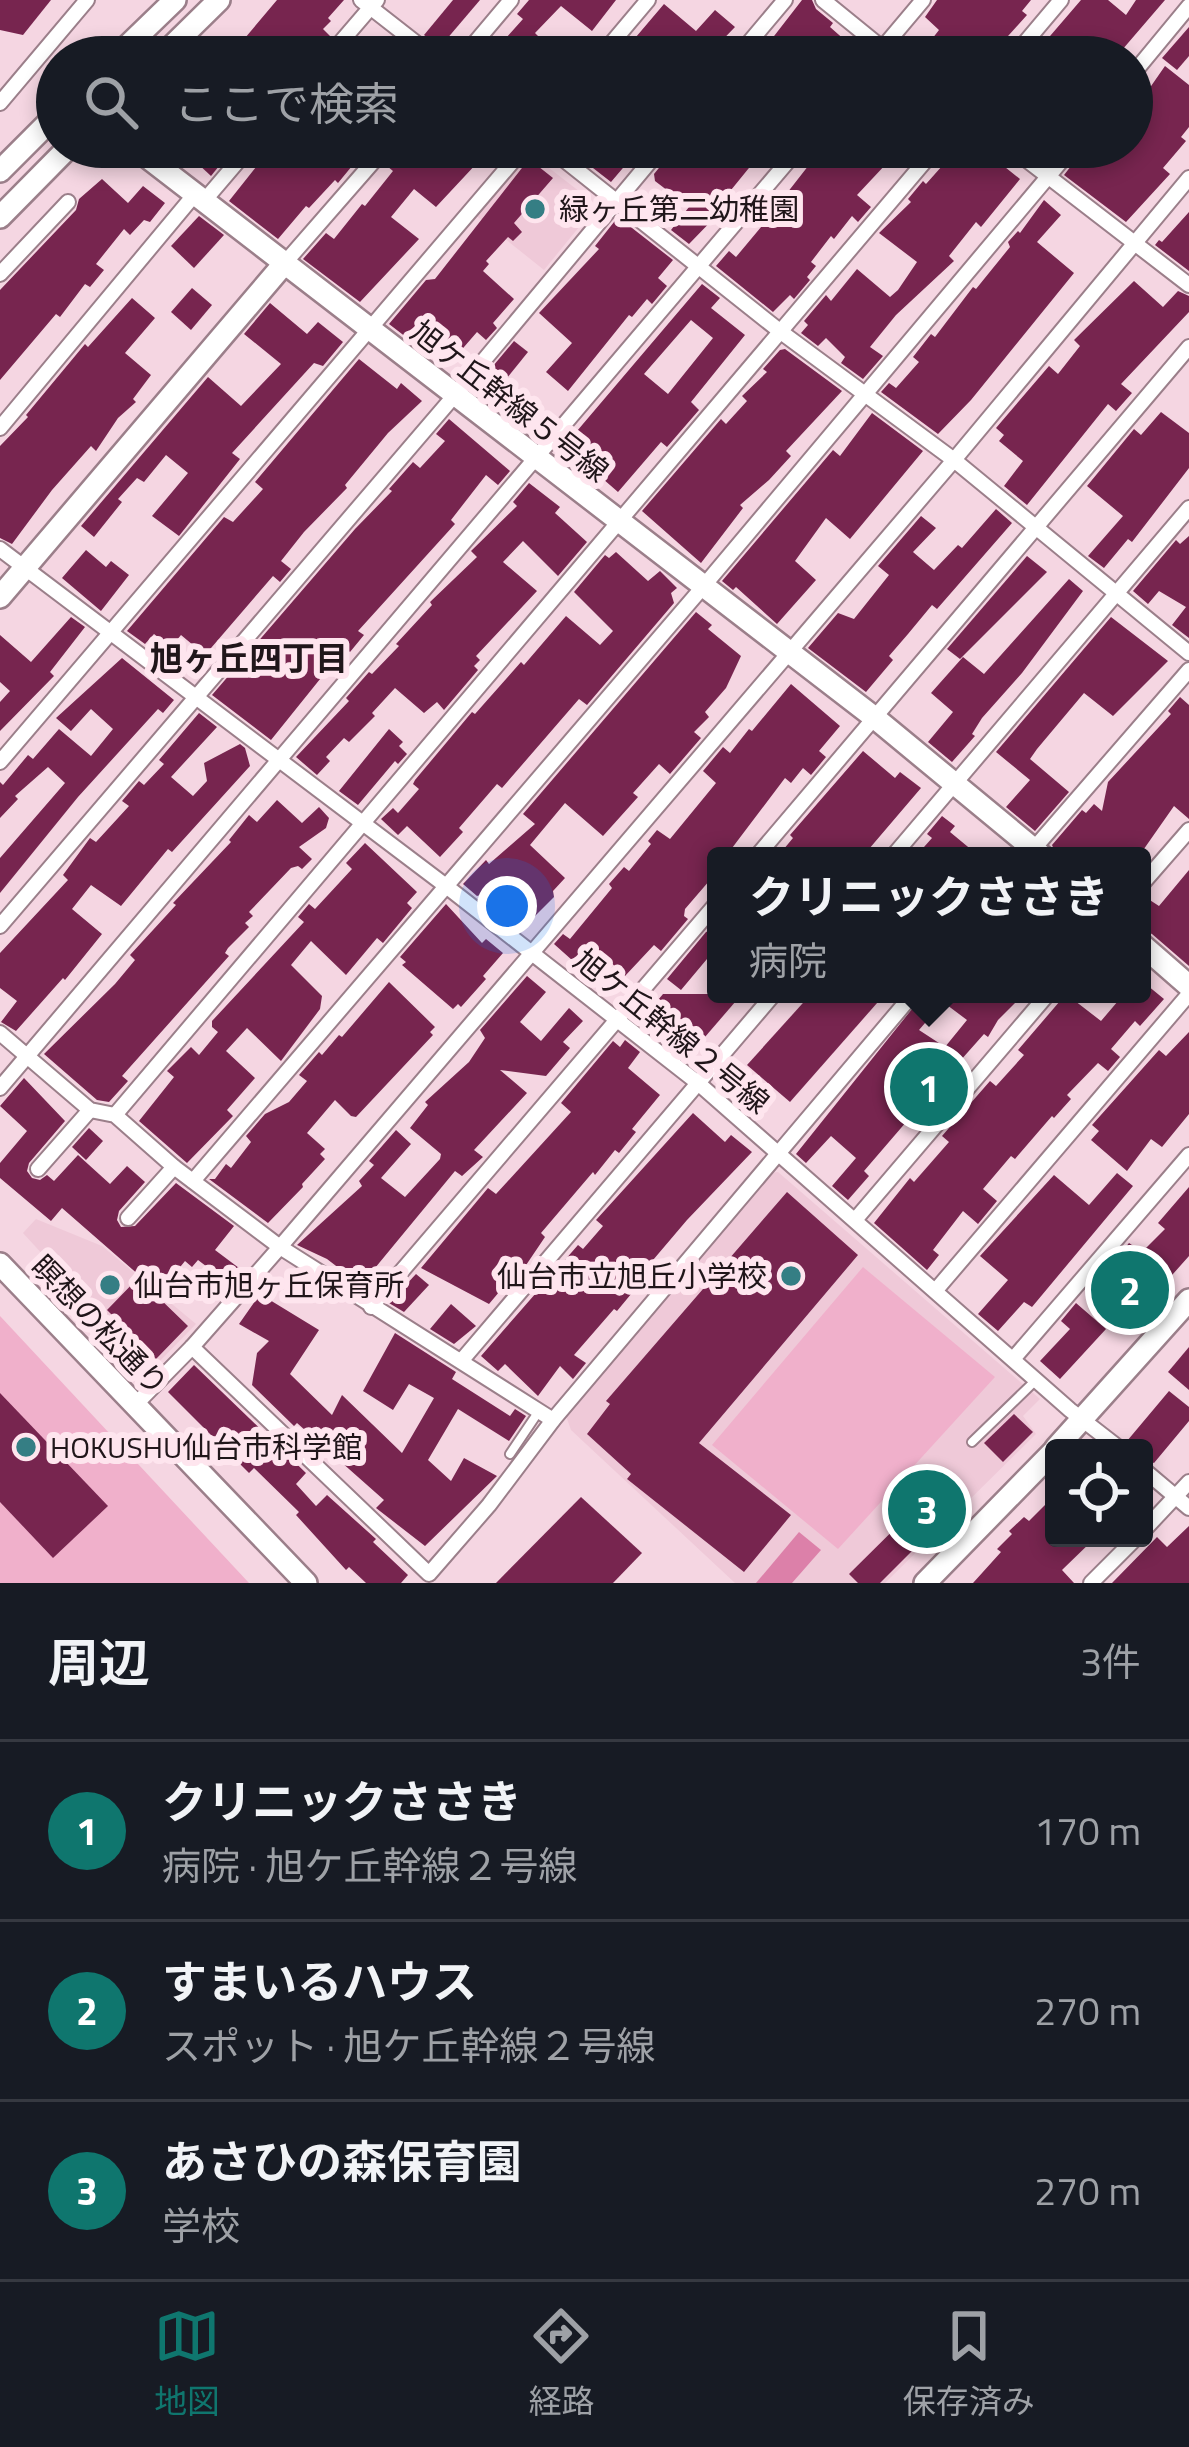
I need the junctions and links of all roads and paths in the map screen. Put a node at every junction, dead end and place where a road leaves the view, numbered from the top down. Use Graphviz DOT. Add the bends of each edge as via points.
graph roads {
  1 [pos="87,0"];
  2 [pos="175,0"];
  3 [pos="219,0"];
  4 [pos="511,0"];
  5 [pos="648,0"];
  6 [pos="785,0"];
  7 [pos="823,0"];
  8 [pos="923,0"];
  9 [pos="1061,0"];
  10 [pos="370,2"];
  11 [pos="1189,6"];
  12 [pos="57,36"];
  13 [pos="138,36"];
  14 [pos="182,36"];
  15 [pos="344,36"];
  16 [pos="410,36"];
  17 [pos="481,36"];
  18 [pos="618,36"];
  19 [pos="755,36"];
  20 [pos="864,36"];
  21 [pos="897,36"];
  22 [pos="1031,36"];
  23 [pos="1153,50"];
  24 [pos="36,60"];
  25 [pos="0,103"];
  26 [pos="36,135"];
  27 [pos="48,168"];
  28 [pos="161,168"];
  29 [pos="229,168"];
  30 [pos="368,168"];
  31 [pos="507,168"];
  32 [pos="575,168"];
  33 [pos="644,168"];
  34 [pos="782,168"];
  35 [pos="919,168"];
  36 [pos="1038,168"];
  37 [pos="1056,168"];
  38 [pos="0,171"];
  39 [pos="1049,176"];
  40 [pos="1189,178"];
  41 [pos="200,198"];
  42 [pos="616,200"];
  43 [pos="68,202"];
  44 [pos="0,217"];
  45 [pos="1134,243"];
  46 [pos="283,265"];
  47 [pos="699,268"];
  48 [pos="0,274"];
  49 [pos="1189,285"];
  50 [pos="371,331"];
  51 [pos="781,332"];
  52 [pos="1189,347"];
  53 [pos="866,394"];
  54 [pos="454,395"];
  55 [pos="0,428"];
  56 [pos="535,459"];
  57 [pos="953,460"];
  58 [pos="1189,508"];
  59 [pos="620,524"];
  60 [pos="1036,527"];
  61 [pos="0,549"];
  62 [pos="26,567"];
  63 [pos="702,588"];
  64 [pos="1119,592"];
  65 [pos="0,597"];
  66 [pos="112,634"];
  67 [pos="1189,652"];
  68 [pos="788,653"];
  69 [pos="1189,670"];
  70 [pos="196,698"];
  71 [pos="874,718"];
  72 [pos="0,762"];
  73 [pos="279,762"];
  74 [pos="956,783"];
  75 [pos="363,825"];
  76 [pos="1189,830"];
  77 [pos="765,847"];
  78 [pos="901,847"];
  79 [pos="1026,847"];
  80 [pos="1040,847"];
  81 [pos="1151,874"];
  82 [pos="446,886"];
  83 [pos="707,915"];
  84 [pos="0,926"];
  85 [pos="530,952"];
  86 [pos="1151,954"];
  87 [pos="1189,990"];
  88 [pos="767,1003"];
  89 [pos="906,1003"];
  90 [pos="1040,1003"];
  91 [pos="617,1021"];
  92 [pos="0,1033"];
  93 [pos="27,1059"];
  94 [pos="698,1084"];
  95 [pos="0,1088"];
  96 [pos="90,1110"];
  97 [pos="115,1115"];
  98 [pos="781,1154"];
  99 [pos="1189,1155"];
  100 [pos="174,1167"];
  101 [pos="38,1169"];
  102 [pos="193,1181"];
  103 [pos="128,1218"];
  104 [pos="855,1220"];
  105 [pos="280,1247"];
  106 [pos="0,1264"];
  107 [pos="936,1290"];
  108 [pos="1189,1300"];
  109 [pos="371,1307"];
  110 [pos="192,1347"];
  111 [pos="1014,1358"];
  112 [pos="462,1360"];
  113 [pos="1036,1380"];
  114 [pos="135,1405"];
  115 [pos="538,1411"];
  116 [pos="553,1420"];
  117 [pos="1084,1421"];
  118 [pos="1065,1439"];
  119 [pos="1107,1439"];
  120 [pos="972,1442"];
  121 [pos="510,1454"];
  122 [pos="1045,1459"];
  123 [pos="1153,1477"];
  124 [pos="1189,1482"];
  125 [pos="1176,1497"];
  126 [pos="1189,1508"];
  127 [pos="1153,1521"];
  128 [pos="1127,1547"];
  129 [pos="306,1583"];
  130 [pos="925,1583"];
  131 [pos="1091,1583"];
  1 -- 12 [label="street"];
  2 -- 13 [label="street"];
  3 -- 14 [label="street"];
  4 -- 17 [label="street"];
  5 -- 18 [label="street"];
  6 -- 19 [label="street"];
  7 -- 20 [label="street"];
  8 -- 21 [label="street"];
  9 -- 22 [label="street"];
  10 -- 15 [label="street"];
  10 -- 16 [label="street"];
  11 -- 23 [label="street"];
  24 -- 25 [label="street"];
  26 -- 38 [label="street"];
  27 -- 44 [label="street"];
  28 -- 41 [label="street, 旭ケ丘幹線５号線"];
  29 -- 41 [label="street"];
  30 -- 46 [label="street"];
  31 -- 50 [label="street"];
  32 -- 42 [label="street"];
  33 -- 42 [label="street"];
  34 -- 47 [label="street"];
  35 -- 51 [label="street"];
  36 -- 39 [label="street"];
  37 -- 39 [label="street"];
  39 -- 45 [label="street"];
  39 -- 53 [label="street"];
  40 -- 45 [label="street"];
  41 -- 46 [label="street, 旭ケ丘幹線５号線"];
  41 -- 55 [label="street"];
  42 -- 47 [label="street"];
  42 -- 54 [label="street"];
  43 -- 48 [label="street"];
  45 -- 49 [label="street"];
  45 -- 57 [label="street"];
  46 -- 50 [label="street, 旭ケ丘幹線５号線"];
  46 -- 62 [label="street"];
  47 -- 51 [label="street"];
  47 -- 56 [label="street"];
  50 -- 54 [label="street, 旭ケ丘幹線５号線"];
  50 -- 66 [label="street"];
  51 -- 53 [label="street"];
  51 -- 59 [label="street"];
  52 -- 60 [label="street"];
  53 -- 57 [label="street"];
  53 -- 63 [label="street"];
  54 -- 56 [label="street, 旭ケ丘幹線５号線"];
  54 -- 70 [label="street"];
  56 -- 59 [label="street, 旭ケ丘幹線５号線"];
  56 -- 73 [label="street"];
  57 -- 60 [label="street"];
  57 -- 68 [label="street"];
  58 -- 64 [label="street"];
  59 -- 63 [label="street, 旭ケ丘幹線５号線"];
  59 -- 75 [label="street"];
  60 -- 64 [label="street"];
  60 -- 71 [label="street"];
  61 -- 62 [label="street, 旭ケ丘幹線２号線"];
  62 -- 65 [label="street"];
  62 -- 66 [label="street, 旭ケ丘幹線２号線"];
  63 -- 68 [label="street, 旭ケ丘幹線５号線"];
  63 -- 82 [label="street"];
  64 -- 67 [label="street"];
  64 -- 74 [label="street"];
  66 -- 70 [label="street, 旭ケ丘幹線２号線"];
  66 -- 72 [label="street"];
  68 -- 71 [label="street, 旭ケ丘幹線５号線"];
  68 -- 85 [label="street"];
  69 -- 80 [label="street"];
  70 -- 73 [label="street, 旭ケ丘幹線２号線"];
  70 -- 84 [label="street"];
  71 -- 74 [label="street, 旭ケ丘幹線５号線"];
  71 -- 77 [label="street"];
  73 -- 75 [label="street, 旭ケ丘幹線２号線"];
  73 -- 93 [label="street"];
  74 -- 78 [label="street"];
  74 -- 79 [label="street, 旭ケ丘幹線５号線"];
  75 -- 82 [label="street, 旭ケ丘幹線２号線"];
  75 -- 97 [label="street"];
  76 -- 81 [label="street"];
  82 -- 85 [label="street, 旭ケ丘幹線２号線"];
  82 -- 102 [label="street"];
  83 -- 91 [label="street"];
  85 -- 91 [label="street, 旭ケ丘幹線２号線"];
  85 -- 105 [label="street"];
  86 -- 87 [label="street"];
  87 -- 107 [label="street"];
  88 -- 94 [label="street"];
  89 -- 98 [label="street"];
  90 -- 104 [label="street"];
  91 -- 94 [label="street, 旭ケ丘幹線２号線"];
  91 -- 109 [label="street"];
  92 -- 93 [label="street"];
  93 -- 95 [label="street"];
  93 -- 96 [label="street"];
  94 -- 98 [label="street, 旭ケ丘幹線２号線"];
  94 -- 112 [label="street"];
  96 -- 97 [label="street"];
  96 -- 101 [label="street"];
  97 -- 100 [label="street"];
  98 -- 104 [label="street, 旭ケ丘幹線２号線"];
  98 -- 116 [label="street"];
  99 -- 111 [label="street"];
  100 -- 102 [label="street"];
  100 -- 103 [label="street"];
  102 -- 105 [label="street"];
  104 -- 107 [label="street, 旭ケ丘幹線２号線"];
  105 -- 109 [label="street"];
  105 -- 110 [label="street"];
  106 -- 114 [label="street, 瞑想の松通り"];
  107 -- 111 [label="street, 旭ケ丘幹線２号線"];
  108 -- 117 [label="street"];
  109 -- 112 [label="street"];
  110 -- 114 [label="street"];
  110 -- 116 [label="street" via="429,1574"];
  111 -- 113 [label="street, 旭ケ丘幹線２号線"];
  112 -- 115 [label="street"];
  113 -- 117 [label="street, 旭ケ丘幹線２号線"];
  113 -- 120 [label="lane"];
  114 -- 129 [label="street, 瞑想の松通り"];
  115 -- 116 [label="street"];
  115 -- 121 [label="lane"];
  117 -- 118 [label="street"];
  117 -- 119 [label="street, 旭ケ丘幹線２号線"];
  122 -- 130 [label="street"];
  123 -- 125 [label="street"];
  124 -- 125 [label="street"];
  125 -- 126 [label="street"];
  125 -- 127 [label="street"];
  128 -- 131 [label="street"];
}
